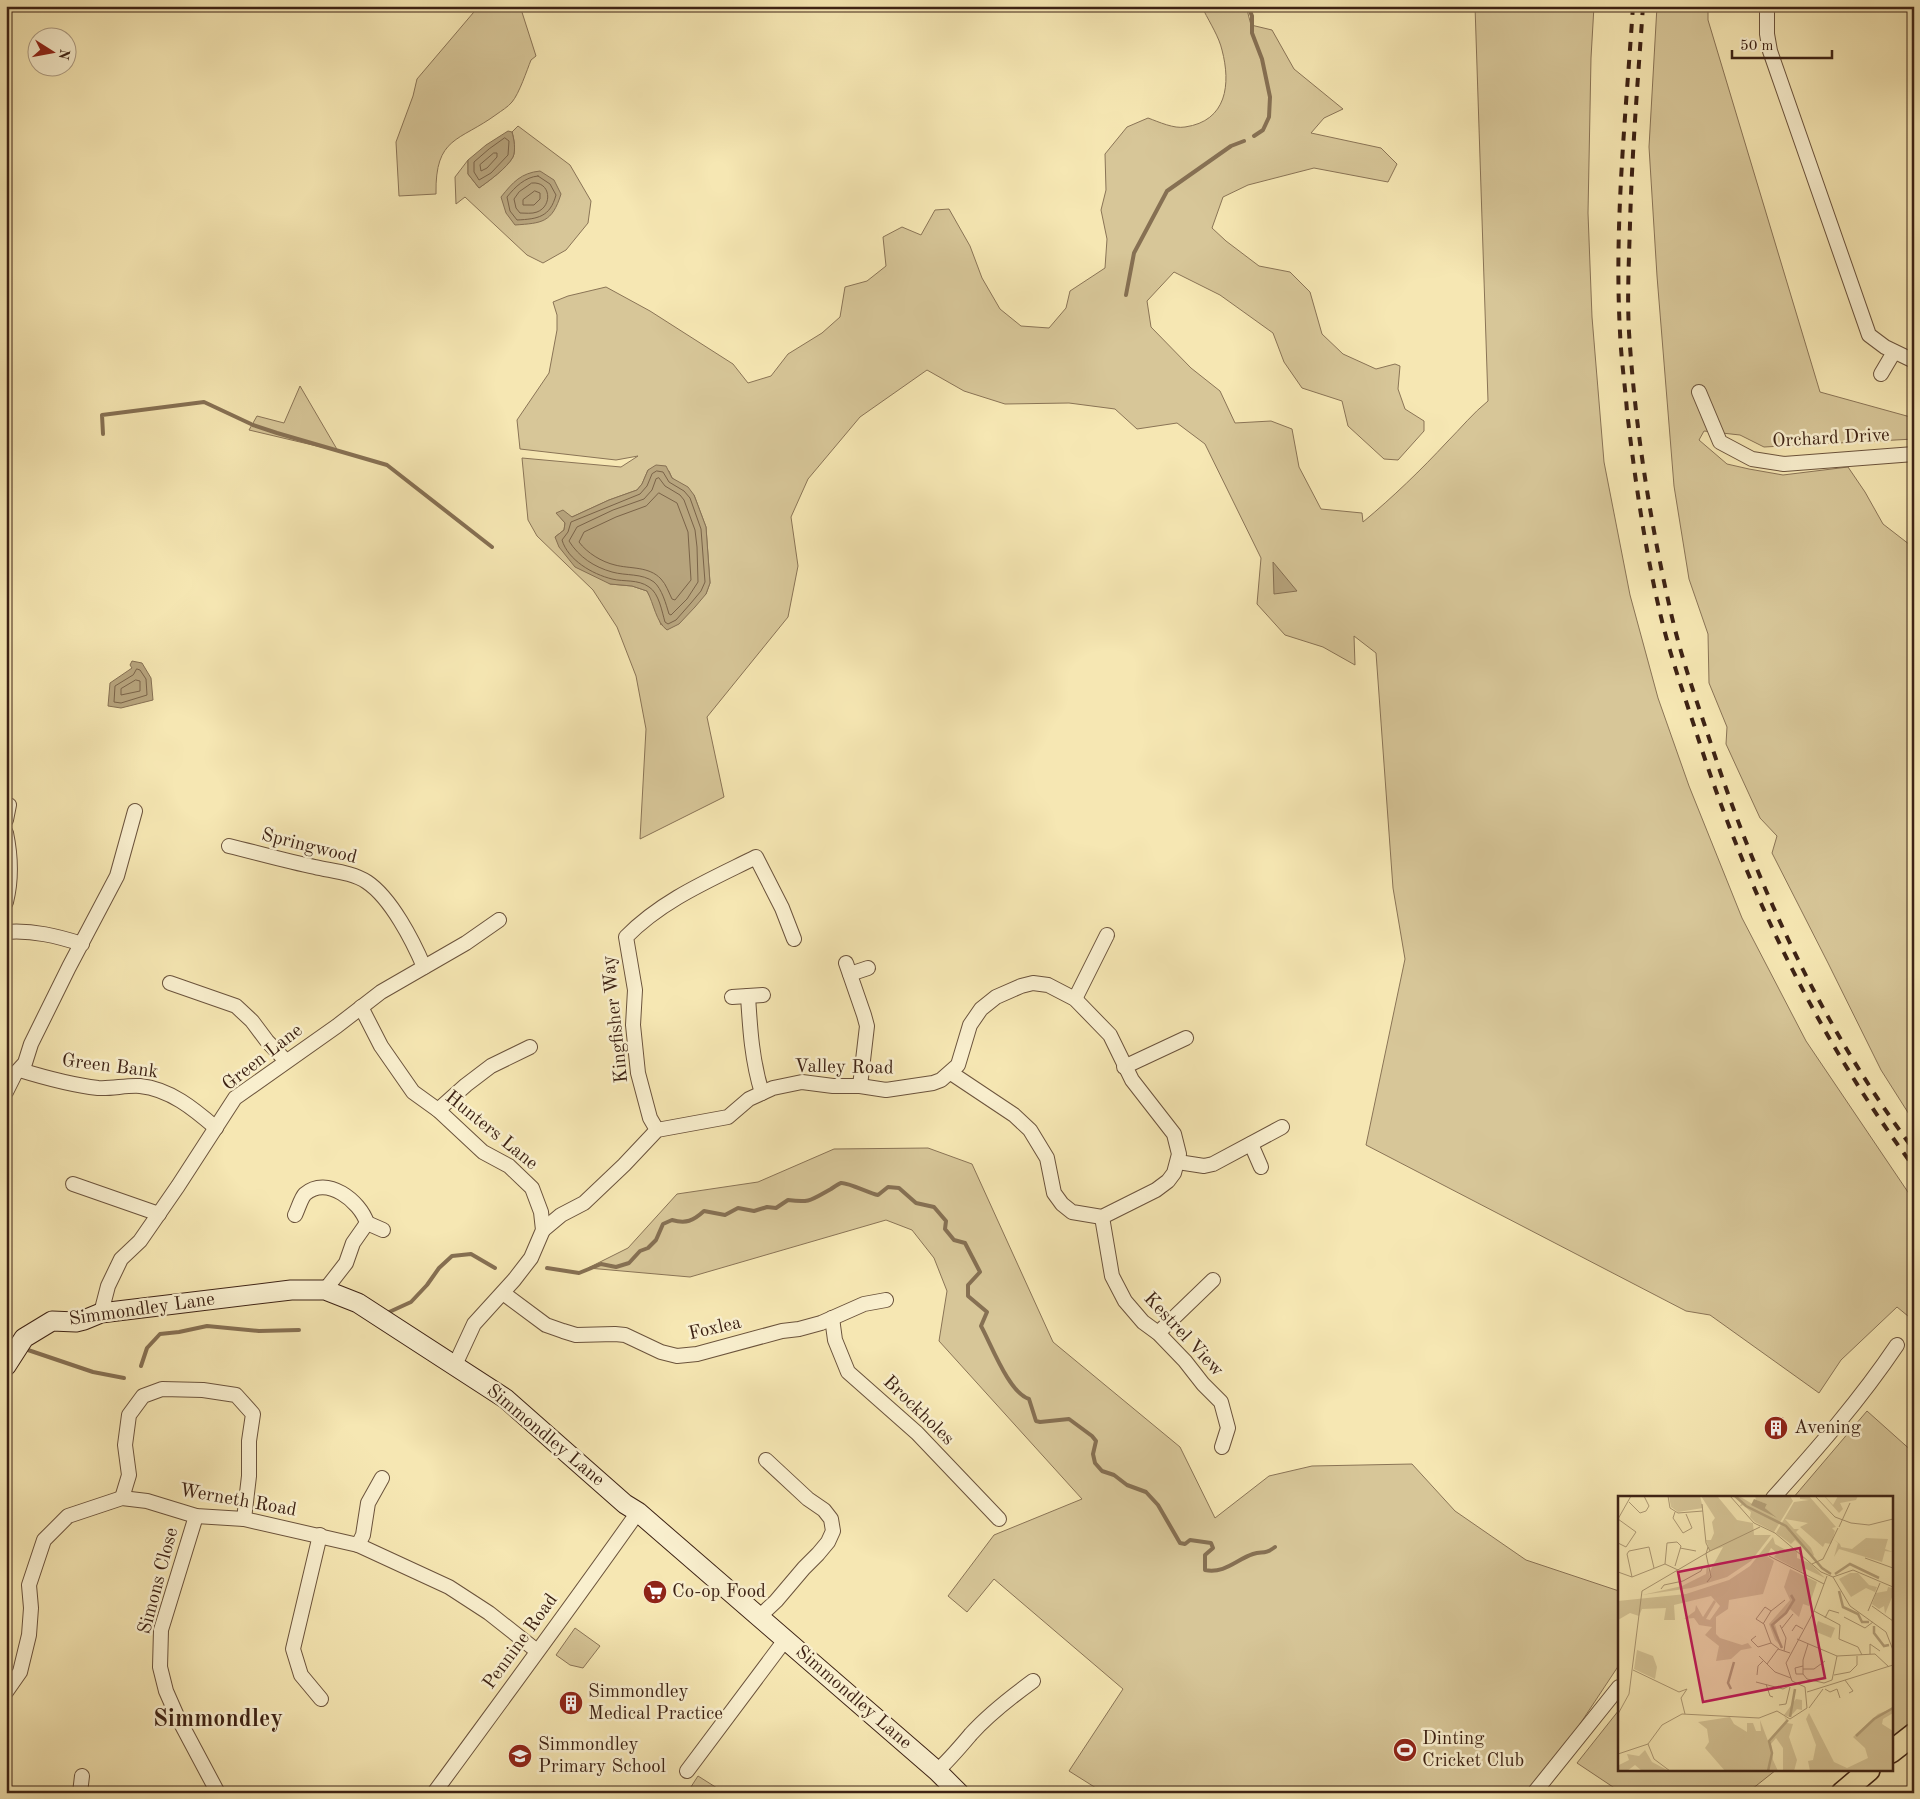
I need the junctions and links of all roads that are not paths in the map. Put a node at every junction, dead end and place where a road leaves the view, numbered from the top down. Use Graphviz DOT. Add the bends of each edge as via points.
graph roads {
  1 [pos="1767,6"];
  2 [pos="1894,352"];
  3 [pos="1914,361"];
  4 [pos="1881,374"];
  5 [pos="1699,392"];
  6 [pos="1914,454"];
  7 [pos="9,805"];
  8 [pos="135,811"];
  9 [pos="6,820"];
  10 [pos="6,833"];
  11 [pos="229,846"];
  12 [pos="6,902"];
  13 [pos="499,920"];
  14 [pos="6,932"];
  15 [pos="1107,935"];
  16 [pos="794,939"];
  17 [pos="82,944"];
  18 [pos="424,967"];
  19 [pos="868,968"];
  20 [pos="170,982"];
  21 [pos="763,995"];
  22 [pos="748,996"];
  23 [pos="732,997"];
  24 [pos="1075,999"];
  25 [pos="361,1008"];
  26 [pos="1186,1038"];
  27 [pos="530,1047"];
  28 [pos="286,1061"];
  29 [pos="1124,1067"];
  30 [pos="20,1070"];
  31 [pos="951,1073"];
  32 [pos="860,1086"];
  33 [pos="6,1092"];
  34 [pos="762,1093"];
  35 [pos="438,1110"];
  36 [pos="1282,1127"];
  37 [pos="216,1128"];
  38 [pos="657,1130"];
  39 [pos="1251,1144"];
  40 [pos="1178,1162"];
  41 [pos="1260,1167"];
  42 [pos="73,1184"];
  43 [pos="159,1214"];
  44 [pos="295,1215"];
  45 [pos="1102,1217"];
  46 [pos="367,1223"];
  47 [pos="383,1230"];
  48 [pos="543,1230"];
  49 [pos="1213,1280"];
  50 [pos="325,1290"];
  51 [pos="503,1293"];
  52 [pos="886,1300"];
  53 [pos="101,1313"];
  54 [pos="832,1318"];
  55 [pos="1158,1332"];
  56 [pos="1897,1345"];
  57 [pos="7,1361"];
  58 [pos="455,1365"];
  59 [pos="1222,1447"];
  60 [pos="766,1460"];
  61 [pos="382,1478"];
  62 [pos="1775,1496"];
  63 [pos="122,1498"];
  64 [pos="638,1512"];
  65 [pos="196,1516"];
  66 [pos="244,1519"];
  67 [pos="999,1519"];
  68 [pos="320,1535"];
  69 [pos="358,1545"];
  70 [pos="759,1617"];
  71 [pos="786,1640"];
  72 [pos="537,1651"];
  73 [pos="1032,1681"];
  74 [pos="1618,1688"];
  75 [pos="6,1692"];
  76 [pos="321,1699"];
  77 [pos="1914,1734"];
  78 [pos="1892,1751"];
  79 [pos="686,1771"];
  80 [pos="938,1771"];
  81 [pos="1867,1772"];
  82 [pos="82,1776"];
  83 [pos="80,1793"];
  84 [pos="218,1793"];
  85 [pos="434,1793"];
  86 [pos="959,1793"];
  87 [pos="1534,1793"];
  88 [pos="1842,1793"];
  1 -- 2 [label="street" via="1770,51 1865,326 1869,335"];
  2 -- 3 [label="street"];
  2 -- 4 [label="street"];
  5 -- 6 [label="street, Orchard Drive" via="1720,442 1752,459 1784,464"];
  7 -- 9 [label="street"];
  8 -- 17 [label="street" via="117,876"];
  10 -- 12 [label="street" via="11,884"];
  11 -- 18 [label="street, Springwood" via="345,873 366,882 397,916"];
  13 -- 18 [label="street, Green Lane" via="466,944"];
  14 -- 17 [label="street" via="52,935"];
  15 -- 24 [label="street"];
  16 -- 38 [label="street, Kingfisher Way" via="756,857 670,902 640,922 626,937 636,990 633,1025 638,1073 650,1118"];
  17 -- 30 [label="street"];
  18 -- 25 [label="street, Green Lane" via="381,992"];
  19 -- 32 [label="street" via="848,969 867,1026"];
  20 -- 28 [label="street" via="236,1006"];
  21 -- 22 [label="street"];
  22 -- 23 [label="street"];
  22 -- 34 [label="street" via="751,1043"];
  24 -- 29 [label="street" via="1110,1035"];
  24 -- 31 [label="street" via="1048,986 1033,983 996,997 981,1009 970,1025 958,1065"];
  25 -- 28 [label="street, Green Lane"];
  25 -- 35 [label="street, Hunters Lane" via="381,1046 413,1092"];
  26 -- 29 [label="street"];
  27 -- 35 [label="street" via="491,1066"];
  28 -- 37 [label="street, Green Lane" via="235,1098"];
  29 -- 40 [label="street" via="1174,1134"];
  30 -- 33 [label="street"];
  30 -- 37 [label="street, Green Bank" via="100,1088 142,1086 168,1093"];
  31 -- 32 [label="street, Valley Road" via="933,1083 911,1087 886,1090"];
  31 -- 45 [label="street" via="1014,1115 1030,1130 1047,1158 1054,1193 1062,1204 1072,1212"];
  32 -- 34 [label="street, Valley Road" via="802,1082"];
  34 -- 38 [label="street, Valley Road" via="749,1099 728,1117"];
  35 -- 48 [label="street, Hunters Lane" via="483,1152 509,1166 532,1188 541,1212"];
  36 -- 39 [label="street"];
  37 -- 43 [label="street, Green Lane"];
  38 -- 48 [label="street" via="584,1203 561,1215"];
  39 -- 40 [label="street" via="1213,1164 1204,1166"];
  39 -- 41 [label="street"];
  40 -- 45 [label="street" via="1162,1186"];
  42 -- 43 [label="street"];
  43 -- 53 [label="street, Green Lane" via="140,1242 121,1259 108,1286"];
  44 -- 46 [label="street" via="303,1195 325,1186 345,1196 364,1215"];
  45 -- 55 [label="street, Kestrel View" via="1112,1276 1125,1301 1143,1322"];
  46 -- 47 [label="street"];
  46 -- 50 [label="street" via="353,1243 346,1263"];
  48 -- 51 [label="street" via="531,1258"];
  49 -- 55 [label="street"];
  50 -- 53 [label="street, Simmondley Lane" via="291,1290"];
  50 -- 58 [label="street, Simmondley Lane" via="358,1303"];
  51 -- 54 [label="street, Foxlea" via="546,1325 576,1335 625,1335 677,1356 799,1329"];
  51 -- 58 [label="street" via="474,1324"];
  52 -- 54 [label="street, Foxlea" via="864,1304"];
  53 -- 57 [label="street, Simmondley Lane" via="76,1322 52,1322 24,1338"];
  54 -- 67 [label="street, Brockholes" via="835,1340 848,1372 917,1434"];
  55 -- 59 [label="street, Kestrel View" via="1221,1402 1228,1428"];
  56 -- 62 [label="street" via="1831,1433"];
  58 -- 64 [label="street, Simmondley Lane" via="506,1399"];
  60 -- 70 [label="street" via="824,1510 831,1519 833,1531 818,1554"];
  61 -- 69 [label="street" via="368,1503"];
  63 -- 65 [label="street, Werneth Road" via="147,1501"];
  63 -- 66 [label="street" via="129,1475 125,1445 129,1415 143,1396 162,1389 236,1395 253,1414"];
  63 -- 75 [label="street, Werneth Road" via="68,1516 44,1540 29,1585 30,1635 20,1672"];
  64 -- 70 [label="street, Simmondley Lane"];
  64 -- 72 [label="street, Pennine Road"];
  65 -- 66 [label="street, Werneth Road"];
  65 -- 84 [label="street, Simons Close" via="161,1630 160,1667 177,1716"];
  66 -- 68 [label="street, Werneth Road"];
  68 -- 69 [label="street, Werneth Road"];
  68 -- 76 [label="street" via="293,1649 301,1675"];
  69 -- 72 [label="street, Werneth Road" via="449,1587"];
  70 -- 71 [label="street, Simmondley Lane"];
  71 -- 79 [label="street"];
  71 -- 80 [label="street, Simmondley Lane"];
  72 -- 85 [label="street, Pennine Road"];
  73 -- 80 [label="street" via="972,1734"];
  74 -- 87 [label="street"];
  77 -- 78 [label="main road"];
  80 -- 86 [label="street, Simmondley Lane"];
  81 -- 88 [label="main road"];
  82 -- 83 [label="street"];
}
